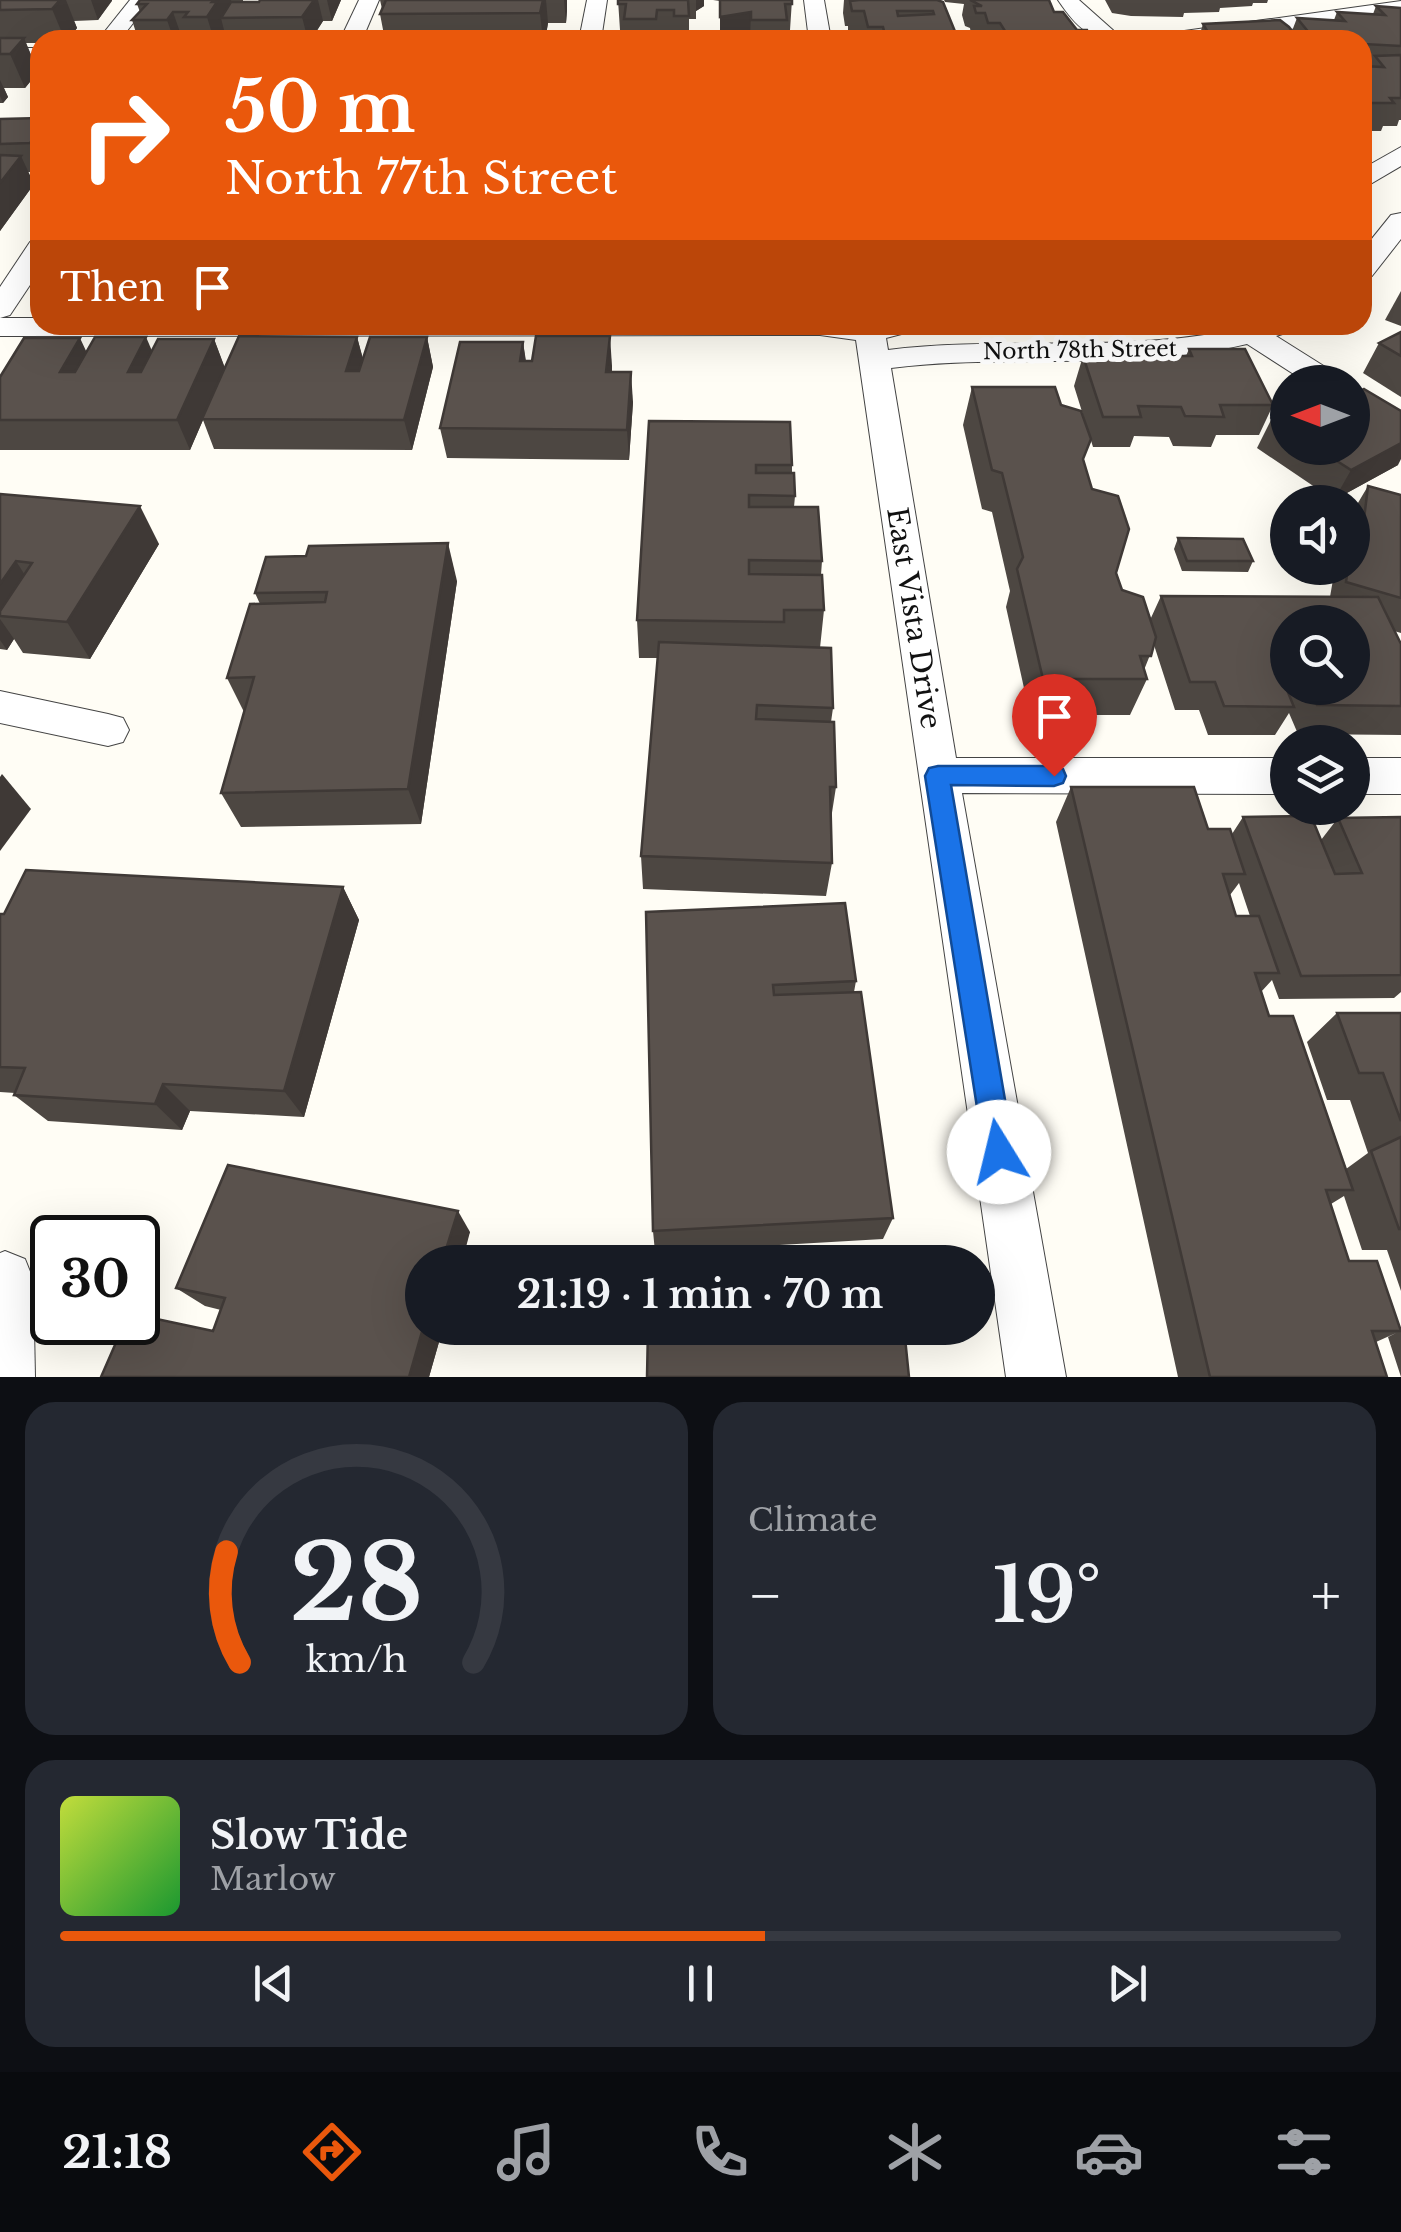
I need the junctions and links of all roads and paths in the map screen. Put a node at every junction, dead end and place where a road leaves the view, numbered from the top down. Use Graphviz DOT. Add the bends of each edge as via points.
graph roads {
  1 [pos="141,0"];
  2 [pos="369,0"];
  3 [pos="597,0"];
  4 [pos="814,0"];
  5 [pos="1068,0"];
  6 [pos="1388,5"];
  7 [pos="117,30"];
  8 [pos="356,30"];
  9 [pos="592,30"];
  10 [pos="818,30"];
  11 [pos="1100,30"];
  12 [pos="1232,30"];
  13 [pos="0,55"];
  14 [pos="30,55"];
  15 [pos="1401,155"];
  16 [pos="1372,174"];
  17 [pos="1401,221"];
  18 [pos="1372,257"];
  19 [pos="30,264"];
  20 [pos="0,310"];
  21 [pos="0,327"];
  22 [pos="30,327"];
  23 [pos="1228,335"];
  24 [pos="1252,335"];
  25 [pos="882,339"];
  26 [pos="1103,339"];
  27 [pos="1300,365"];
  28 [pos="0,707"];
  29 [pos="108,730"];
  30 [pos="938,776"];
  31 [pos="1270,776"];
  32 [pos="1370,776"];
  33 [pos="1401,776"];
  34 [pos="5,1279"];
  35 [pos="4,1377"];
  36 [pos="1036,1377"];
  1 -- 7 [label="street"];
  2 -- 8 [label="street"];
  3 -- 9 [label="street"];
  4 -- 10 [label="street"];
  5 -- 11 [label="street"];
  6 -- 12 [label="street"];
  13 -- 14 [label="street"];
  15 -- 16 [label="street"];
  17 -- 18 [label="street"];
  19 -- 20 [label="street"];
  21 -- 22 [label="street, North 78th Street"];
  23 -- 26 [label="street, North 78th Street" via="1181,350"];
  24 -- 27 [label="street"];
  25 -- 26 [label="street, North 78th Street" via="963,351"];
  25 -- 30 [label="street, East Vista Drive"];
  28 -- 29 [label="street"];
  30 -- 31 [label="street"];
  30 -- 36 [label="street, East Vista Drive"];
  32 -- 33 [label="street"];
  34 -- 35 [label="street"];
}
